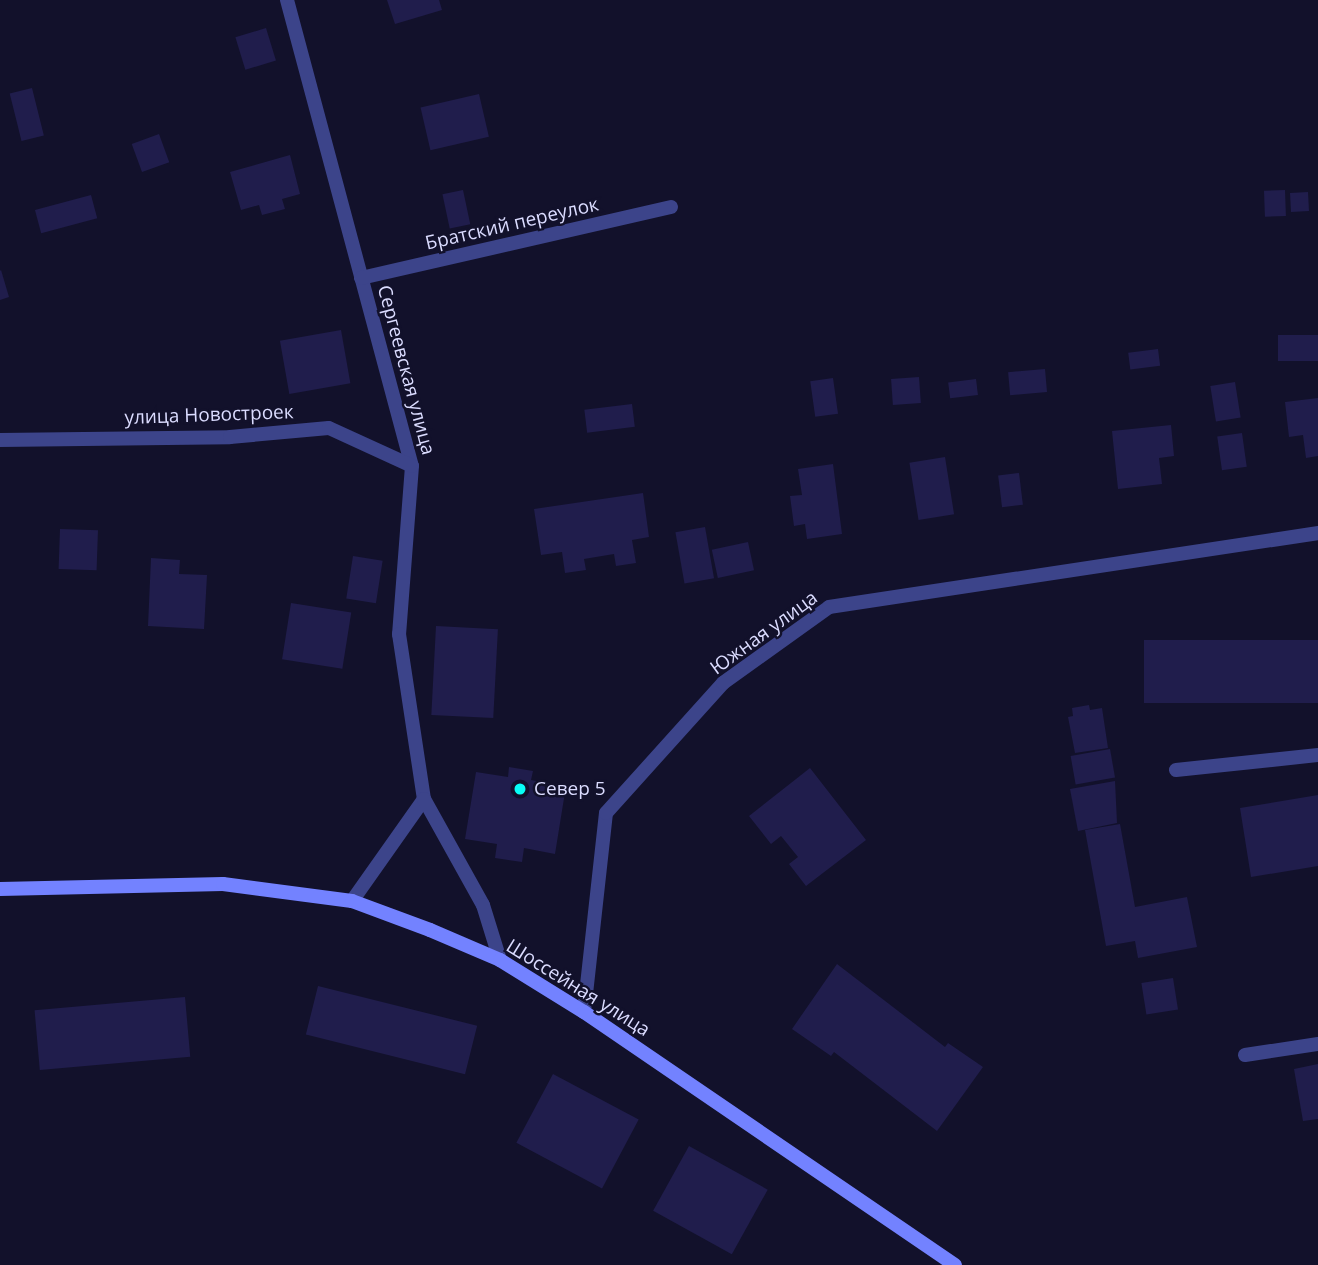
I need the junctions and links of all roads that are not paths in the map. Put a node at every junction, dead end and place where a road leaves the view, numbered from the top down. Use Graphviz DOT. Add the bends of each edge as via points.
graph roads {
  1 [pos="286,0"];
  2 [pos="671,207"];
  3 [pos="361,278"];
  4 [pos="0,440"];
  5 [pos="412,466"];
  6 [pos="1318,533"];
  7 [pos="1318,755"];
  8 [pos="1176,770"];
  9 [pos="424,799"];
  10 [pos="0,888"];
  11 [pos="352,901"];
  12 [pos="500,960"];
  13 [pos="584,1012"];
  14 [pos="1318,1044"];
  15 [pos="1245,1055"];
  16 [pos="955,1265"];
  1 -- 3 [label="street, Сергеевская улица"];
  2 -- 3 [label="street, Братский переулок"];
  3 -- 5 [label="street, Сергеевская улица"];
  4 -- 5 [label="street, улица Новостроек" via="230,437 329,428"];
  5 -- 9 [label="street, Сергеевская улица" via="398,634"];
  6 -- 13 [label="street, Южная улица" via="829,607 723,683 606,813"];
  7 -- 8 [label="street"];
  9 -- 11 [label="street"];
  9 -- 12 [label="street" via="484,905"];
  10 -- 11 [label="main road, Шоссейная улица" via="223,884"];
  11 -- 12 [label="main road, Шоссейная улица"];
  12 -- 13 [label="main road, Шоссейная улица"];
  13 -- 16 [label="main road, Шоссейная улица"];
  14 -- 15 [label="street"];
}
